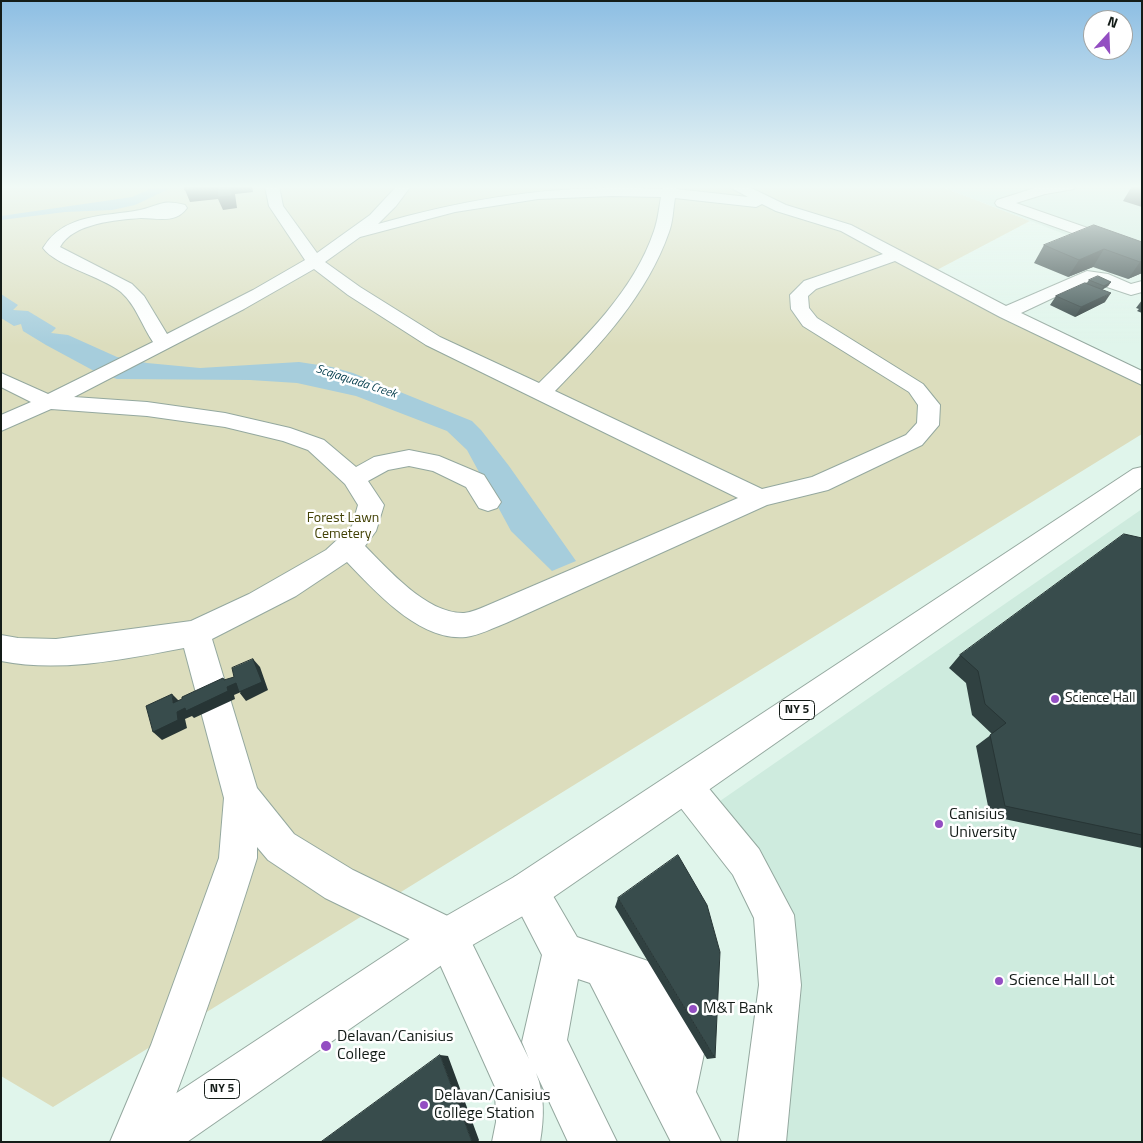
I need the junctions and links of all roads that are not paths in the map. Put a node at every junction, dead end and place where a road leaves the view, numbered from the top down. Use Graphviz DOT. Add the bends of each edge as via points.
graph roads {
  1 [pos="54,239"];
  2 [pos="299,239"];
  3 [pos="347,239"];
  4 [pos="658,239"];
  5 [pos="869,239"];
  6 [pos="1104,239"];
  7 [pos="1142,253"];
  8 [pos="898,254"];
  9 [pos="315,262"];
  10 [pos="1142,286"];
  11 [pos="1006,313"];
  12 [pos="164,344"];
  13 [pos="1,379"];
  14 [pos="1142,379"];
  15 [pos="540,394"];
  16 [pos="49,402"];
  17 [pos="1,424"];
  18 [pos="1142,475"];
  19 [pos="354,478"];
  20 [pos="760,498"];
  21 [pos="488,502"];
  22 [pos="350,547"];
  23 [pos="196,633"];
  24 [pos="1,648"];
  25 [pos="685,786"];
  26 [pos="242,798"];
  27 [pos="528,891"];
  28 [pos="448,937"];
  29 [pos="563,953"];
  30 [pos="134,1142"];
  31 [pos="145,1142"];
  32 [pos="516,1142"];
  33 [pos="592,1142"];
  34 [pos="697,1142"];
  35 [pos="762,1142"];
  1 -- 12 [label="street" via="51,248 58,254 123,285 134,295"];
  2 -- 9 [label="street"];
  3 -- 9 [label="street"];
  4 -- 15 [label="street" via="634,287 590,344"];
  5 -- 8 [label="street"];
  6 -- 7 [label="street"];
  8 -- 11 [label="street"];
  8 -- 20 [label="street" via="810,285 800,295 800,308 810,322 916,388 929,405 928,425 914,440 819,484"];
  9 -- 12 [label="street"];
  9 -- 15 [label="street" via="433,341"];
  10 -- 11 [label="street" via="1131,290 1088,276"];
  11 -- 14 [label="street"];
  12 -- 16 [label="street"];
  13 -- 16 [label="street"];
  15 -- 20 [label="street"];
  16 -- 17 [label="street"];
  16 -- 19 [label="street" via="147,409 225,420 290,435 316,445"];
  18 -- 25 [label="street, NY 5"];
  19 -- 21 [label="street" via="382,463 409,458 439,464 475,481"];
  19 -- 22 [label="street" via="371,505 363,530"];
  20 -- 22 [label="street" via="496,615 463,625 428,616 392,589"];
  22 -- 23 [label="street" via="267,598"];
  23 -- 24 [label="street" via="98,648 21,654"];
  23 -- 26 [label="street"];
  25 -- 27 [label="street, NY 5"];
  25 -- 35 [label="street" via="746,862 774,915 780,985"];
  26 -- 28 [label="street" via="281,847 340,884"];
  26 -- 30 [label="street" via="238,858 205,959"];
  27 -- 28 [label="street, NY 5"];
  27 -- 29 [label="street"];
  28 -- 31 [label="street, NY 5"];
  28 -- 32 [label="street" via="518,1086 520,1122"];
  29 -- 33 [label="street" via="544,1042"];
  29 -- 34 [label="street" via="604,968"];
}
